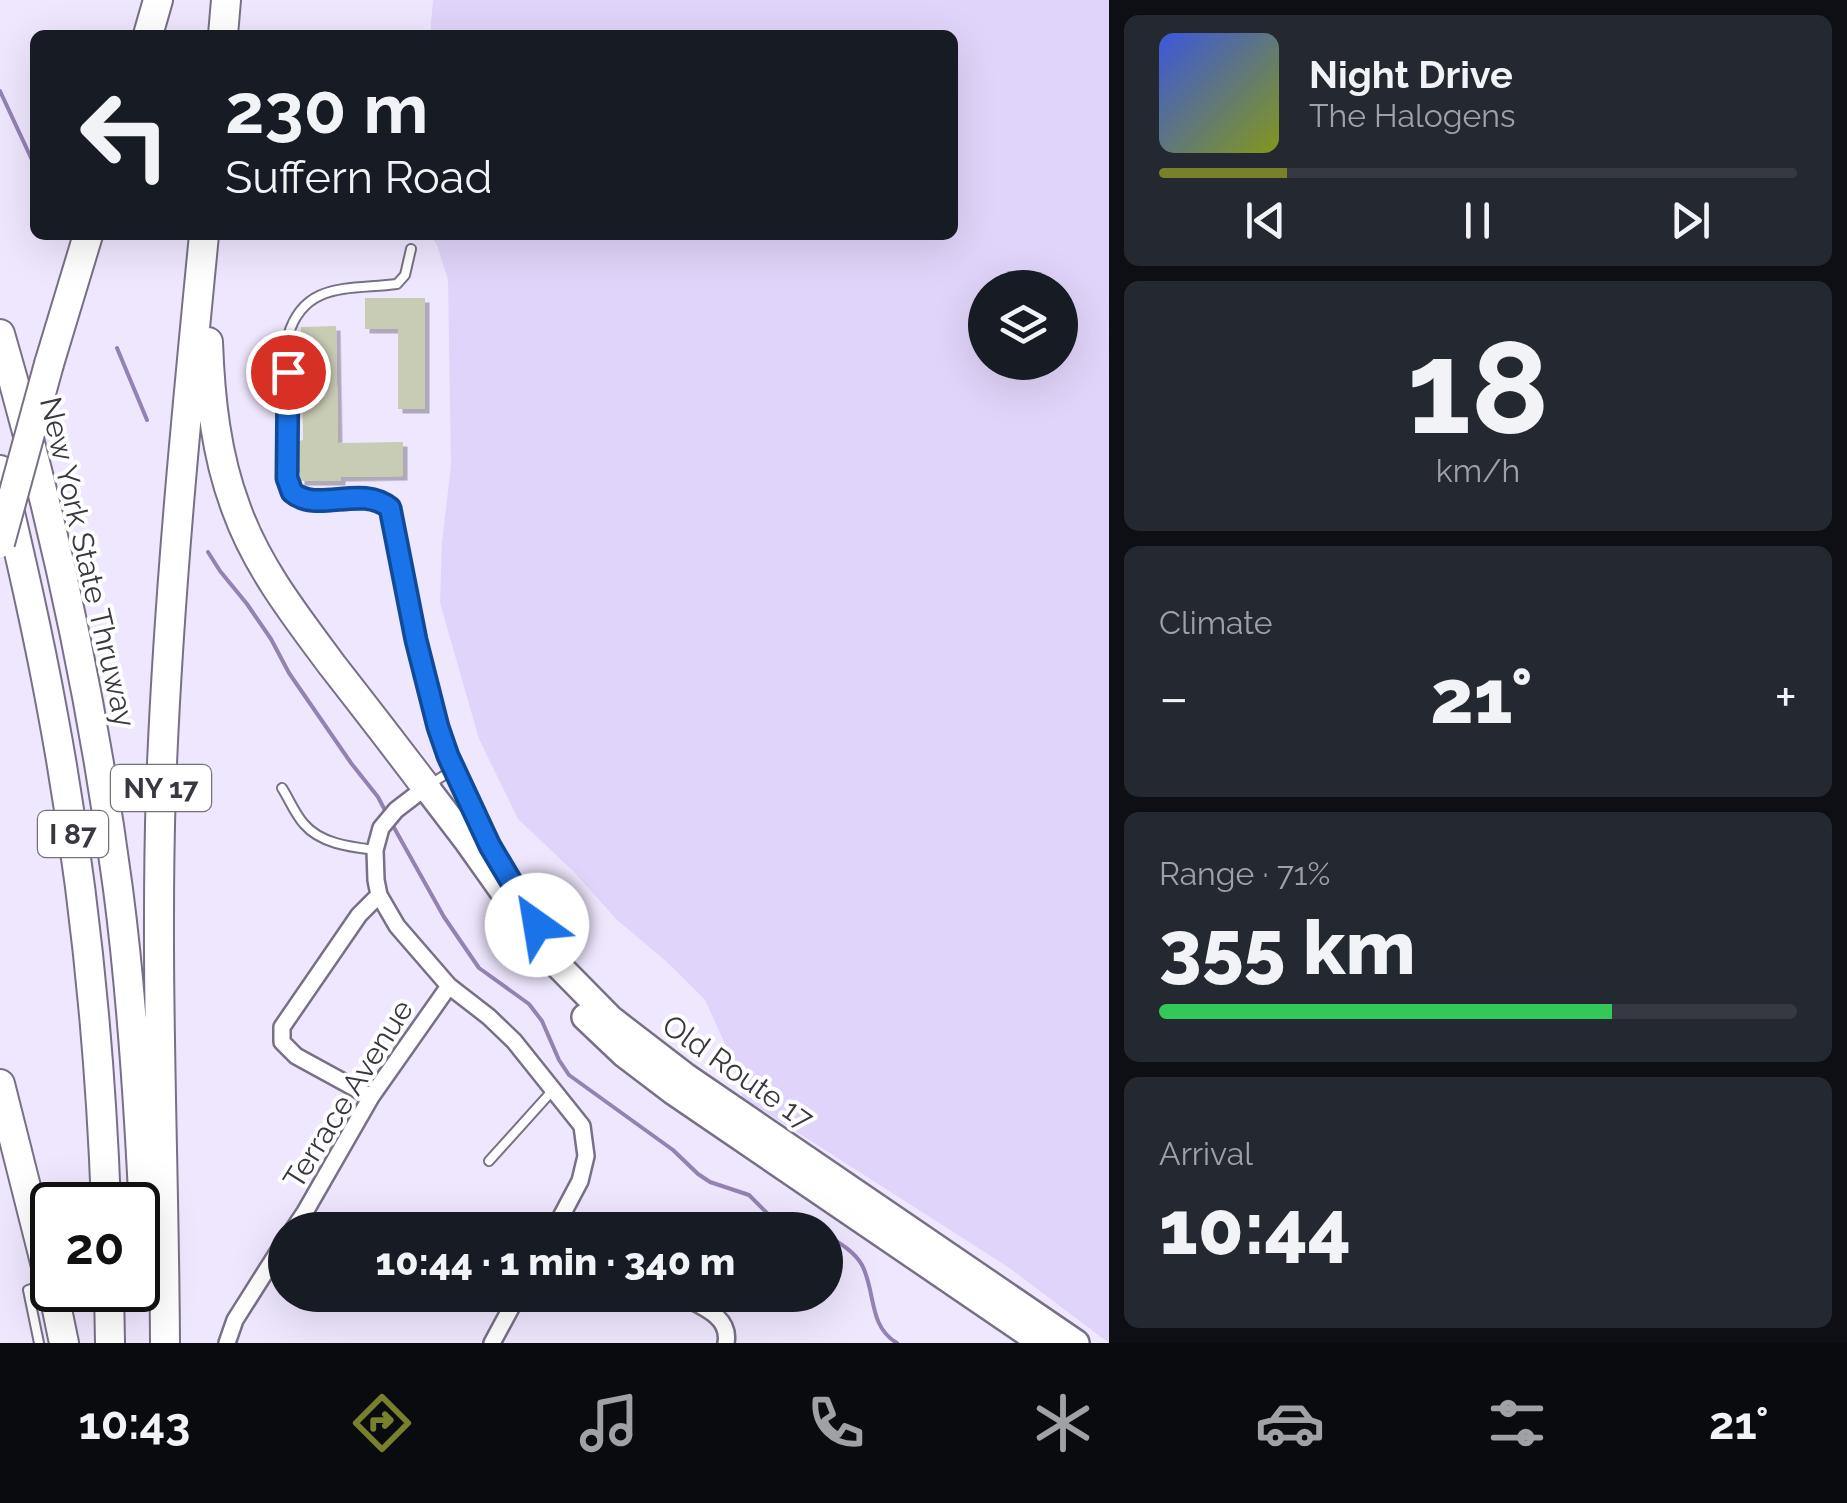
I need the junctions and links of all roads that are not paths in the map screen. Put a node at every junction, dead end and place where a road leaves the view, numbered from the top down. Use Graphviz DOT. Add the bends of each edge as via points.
graph roads {
  1 [pos="158,0"];
  2 [pos="226,0"];
  3 [pos="149,30"];
  4 [pos="223,30"];
  5 [pos="87,240"];
  6 [pos="207,240"];
  7 [pos="207,240"];
  8 [pos="411,249"];
  9 [pos="0,334"];
  10 [pos="0,470"];
  11 [pos="0,543"];
  12 [pos="454,768"];
  13 [pos="282,788"];
  14 [pos="406,803"];
  15 [pos="375,850"];
  16 [pos="379,895"];
  17 [pos="449,986"];
  18 [pos="660,1058"];
  19 [pos="0,1084"];
  20 [pos="552,1090"];
  21 [pos="371,1097"];
  22 [pos="489,1160"];
  23 [pos="105,1182"];
  24 [pos="30,1201"];
  25 [pos="306,1212"];
  26 [pos="566,1212"];
  27 [pos="268,1268"];
  28 [pos="33,1312"];
  29 [pos="57,1312"];
  30 [pos="109,1312"];
  31 [pos="509,1312"];
  32 [pos="710,1312"];
  33 [pos="39,1343"];
  34 [pos="64,1343"];
  35 [pos="110,1343"];
  36 [pos="147,1343"];
  37 [pos="165,1343"];
  38 [pos="227,1343"];
  39 [pos="492,1343"];
  40 [pos="726,1343"];
  41 [pos="1042,1343"];
  42 [pos="1076,1343"];
  1 -- 3 [label="highway"];
  2 -- 4 [label="highway"];
  5 -- 11 [label="highway, bridge"];
  6 -- 14 [label="highway" via="211,395 235,507 256,555"];
  7 -- 37 [label="highway, NY 17" via="173,576 161,792"];
  8 -- 12 [label="lane" via="397,284 332,290 307,302 292,320 287,478 292,492 306,500 378,499 390,508 422,669"];
  9 -- 36 [label="highway, New York State Thruway / I 87" via="62,575 109,827 138,1104"];
  10 -- 23 [label="highway, I 87" via="75,848"];
  12 -- 14 [label="lane"];
  12 -- 18 [label="lane" via="504,872 555,950"];
  13 -- 15 [label="lane" via="304,825 321,838"];
  14 -- 15 [label="street" via="376,838"];
  14 -- 18 [label="main road, Old Route 17" via="468,842 549,956 611,1020"];
  14 -- 41 [label="main road, Old Route 17" via="538,965 624,1054"];
  15 -- 16 [label="street"];
  16 -- 17 [label="street"];
  16 -- 21 [label="street" via="282,1027 282,1042 296,1056"];
  17 -- 20 [label="street" via="514,1042"];
  17 -- 21 [label="street, Terrace Avenue"];
  18 -- 42 [label="main road, Old Route 17"];
  19 -- 24 [label="highway"];
  20 -- 22 [label="lane"];
  20 -- 26 [label="street" via="582,1126 586,1156"];
  21 -- 25 [label="street, Terrace Avenue"];
  27 -- 38 [label="street"];
  28 -- 33 [label="lane"];
  29 -- 34 [label="highway"];
  30 -- 35 [label="highway"];
  31 -- 39 [label="street"];
  32 -- 40 [label="street" via="721,1318"];
}
